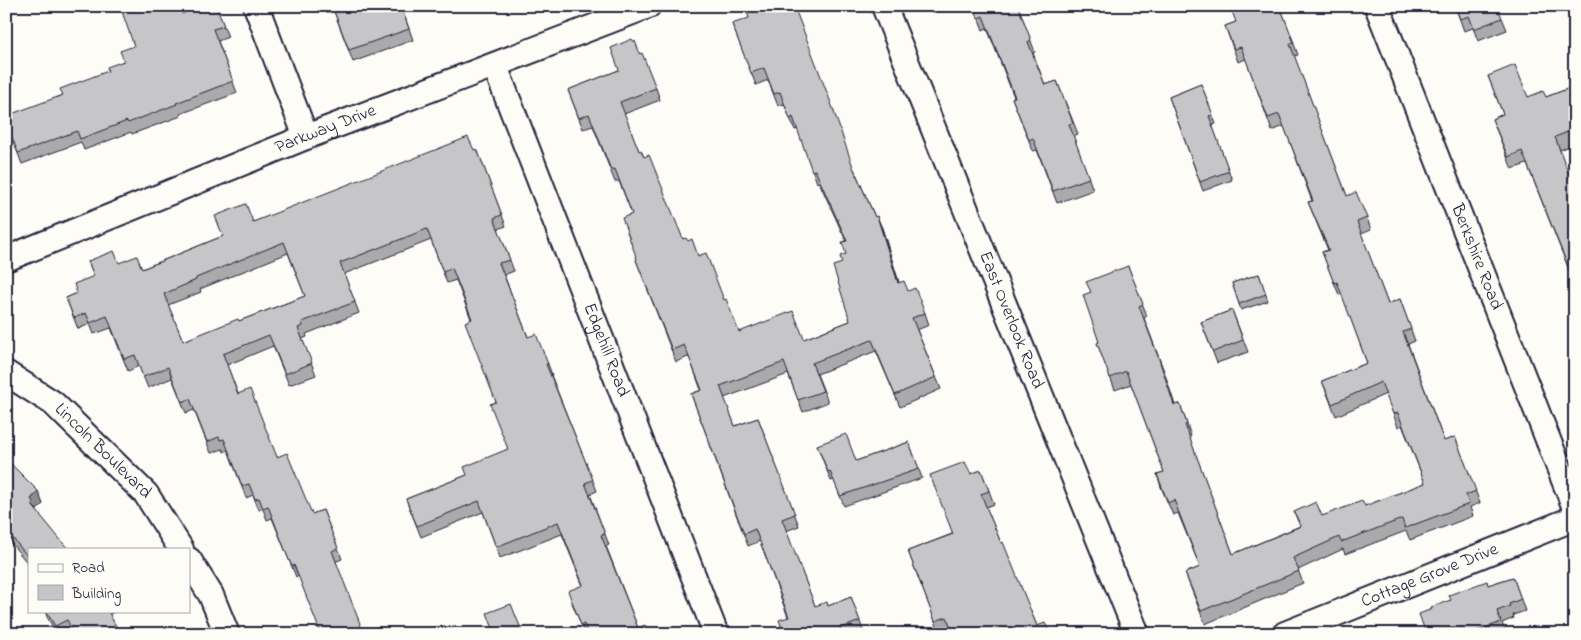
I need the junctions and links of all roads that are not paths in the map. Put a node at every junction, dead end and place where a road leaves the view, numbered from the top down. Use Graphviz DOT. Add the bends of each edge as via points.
graph roads {
  1 [pos="256,6"];
  2 [pos="648,6"];
  3 [pos="884,6"];
  4 [pos="1376,6"];
  5 [pos="495,66"];
  6 [pos="306,137"];
  7 [pos="6,258"];
  8 [pos="6,373"];
  9 [pos="1575,508"];
  10 [pos="1575,518"];
  11 [pos="180,548"];
  12 [pos="190,562"];
  13 [pos="227,634"];
  14 [pos="716,634"];
  15 [pos="1137,634"];
  16 [pos="1285,634"];
  1 -- 6 [label="street"];
  2 -- 5 [label="street, Parkway Drive"];
  3 -- 15 [label="street, East Overlook Road"];
  4 -- 9 [label="street, Berkshire Road"];
  5 -- 6 [label="street, Parkway Drive"];
  5 -- 14 [label="street, Edgehill Road"];
  6 -- 7 [label="street, Parkway Drive"];
  8 -- 11 [label="street, Lincoln Boulevard" via="53,403 146,494"];
  10 -- 16 [label="street, Cottage Grove Drive"];
  12 -- 13 [label="street" via="211,594"];
}
